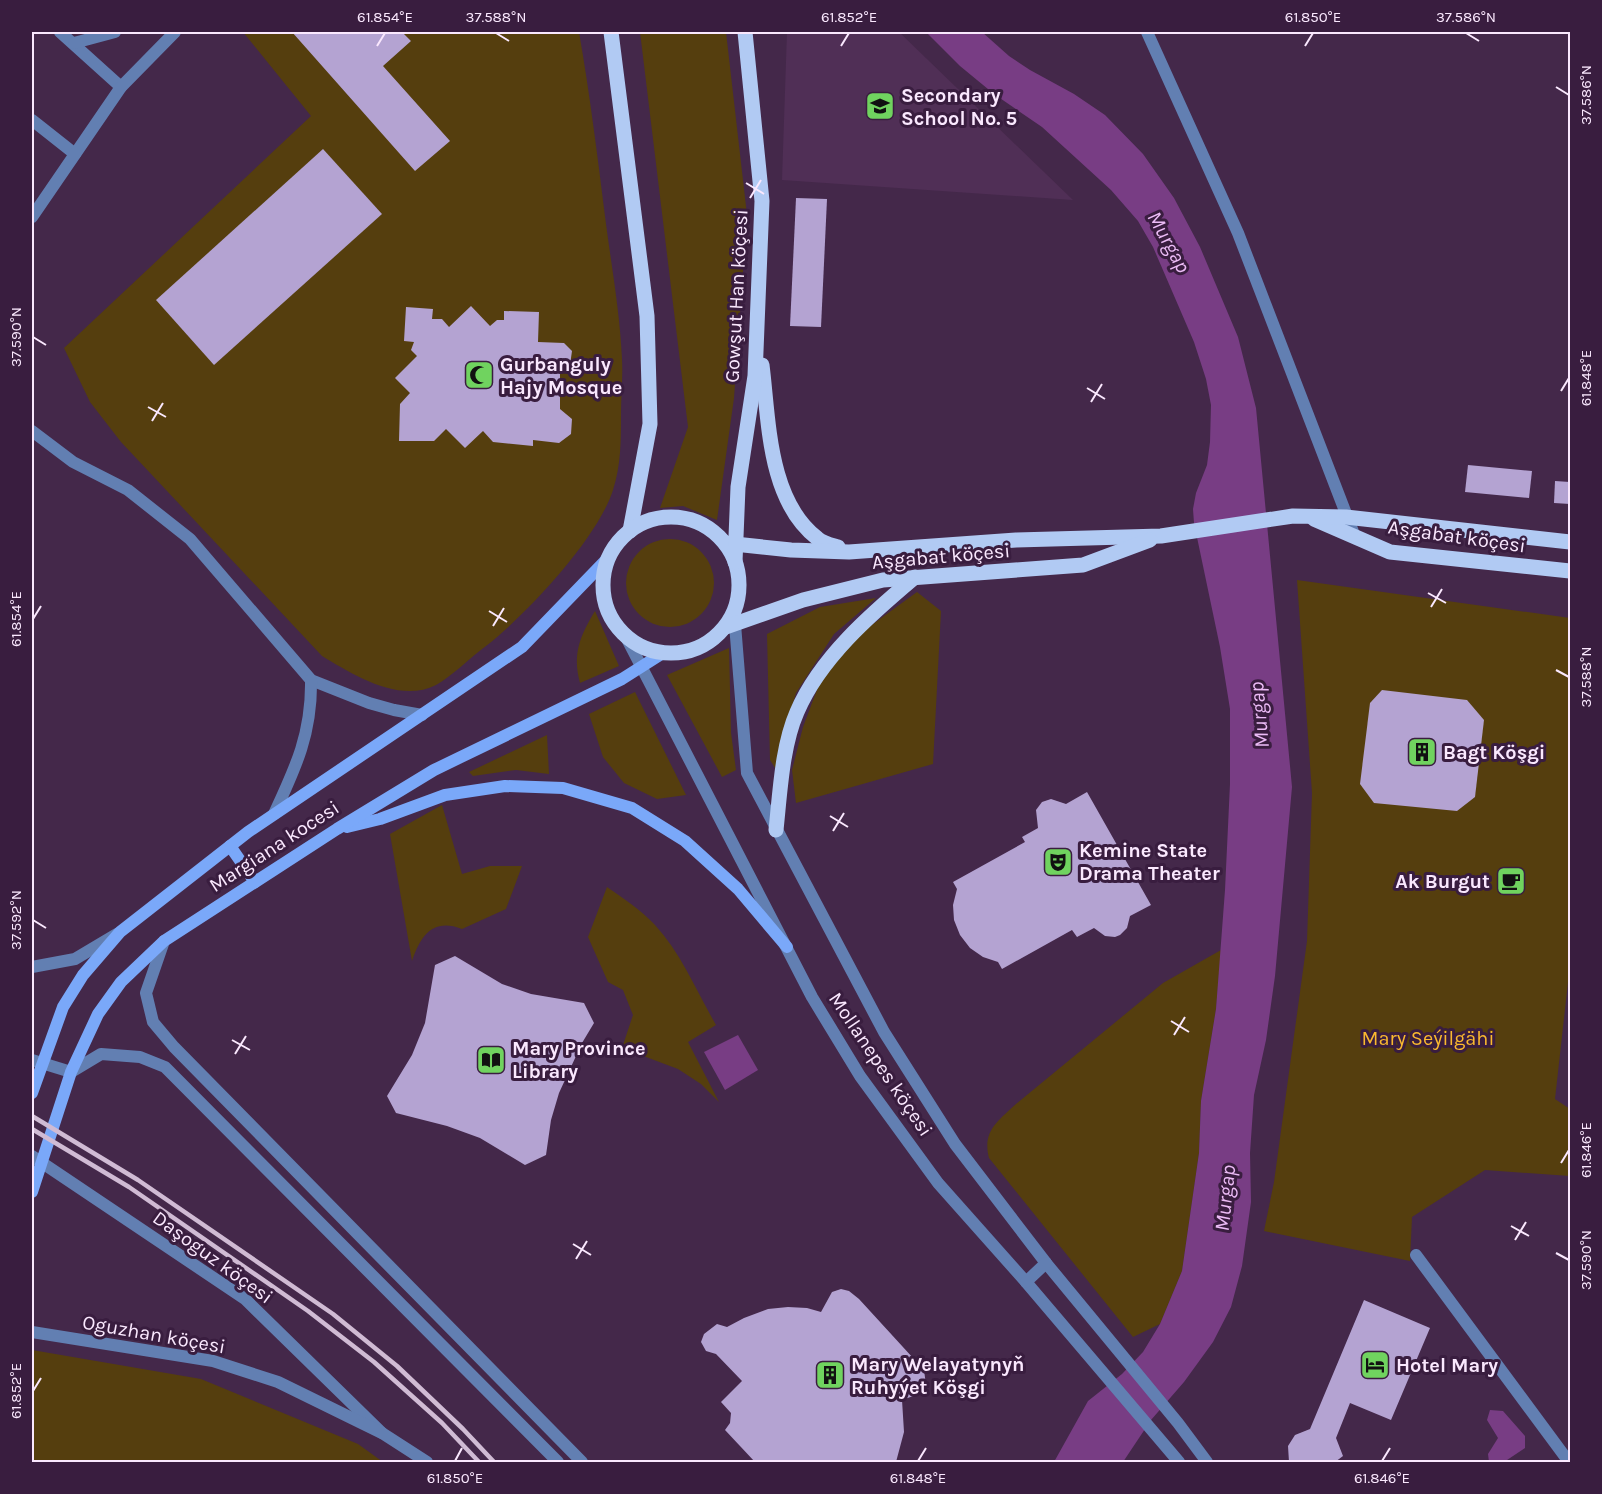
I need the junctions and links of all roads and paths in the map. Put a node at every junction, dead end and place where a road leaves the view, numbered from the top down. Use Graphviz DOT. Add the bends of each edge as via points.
graph roads {
  1 [pos="60,32"];
  2 [pos="115,32"];
  3 [pos="175,32"];
  4 [pos="611,32"];
  5 [pos="746,32"];
  6 [pos="1148,32"];
  7 [pos="74,43"];
  8 [pos="122,87"];
  9 [pos="32,120"];
  10 [pos="75,154"];
  11 [pos="32,217"];
  12 [pos="758,329"];
  13 [pos="32,431"];
  14 [pos="1301,516"];
  15 [pos="1346,517"];
  16 [pos="630,531"];
  17 [pos="1161,536"];
  18 [pos="1355,537"];
  19 [pos="1570,542"];
  20 [pos="731,544"];
  21 [pos="849,552"];
  22 [pos="609,557"];
  23 [pos="1570,572"];
  24 [pos="915,577"];
  25 [pos="732,621"];
  26 [pos="626,637"];
  27 [pos="663,653"];
  28 [pos="640,666"];
  29 [pos="311,680"];
  30 [pos="422,715"];
  31 [pos="274,814"];
  32 [pos="337,829"];
  33 [pos="776,830"];
  34 [pos="230,846"];
  35 [pos="255,882"];
  36 [pos="120,932"];
  37 [pos="164,941"];
  38 [pos="787,947"];
  39 [pos="32,967"];
  40 [pos="37,1061"];
  41 [pos="71,1071"];
  42 [pos="32,1094"];
  43 [pos="36,1160"];
  44 [pos="32,1192"];
  45 [pos="369,1245"];
  46 [pos="1416,1254"];
  47 [pos="356,1260"];
  48 [pos="1046,1263"];
  49 [pos="1026,1282"];
  50 [pos="32,1332"];
  51 [pos="382,1433"];
  52 [pos="1174,1460"];
  53 [pos="427,1462"];
  54 [pos="558,1462"];
  55 [pos="582,1462"];
  56 [pos="1207,1462"];
  57 [pos="1569,1462"];
  1 -- 7 [label="street"];
  2 -- 7 [label="street"];
  3 -- 8 [label="street"];
  4 -- 16 [label="main road" via="647,316 650,424"];
  5 -- 12 [label="main road, Gowşut Han köçesi" via="762,201"];
  6 -- 15 [label="street" via="1238,233"];
  7 -- 8 [label="street"];
  8 -- 10 [label="street"];
  9 -- 10 [label="street"];
  10 -- 11 [label="street"];
  12 -- 20 [label="main road, Gowşut Han köçesi"];
  12 -- 21 [label="main road" via="779,482 789,504 818,539"];
  13 -- 29 [label="street" via="73,462 128,490 190,539"];
  14 -- 15 [label="main road, Aşgabat köçesi"];
  14 -- 17 [label="main road, Aşgabat köçesi"];
  14 -- 18 [label="main road, Aşgabat köçesi"];
  15 -- 18 [label="street"];
  15 -- 19 [label="main road, Aşgabat köçesi"];
  16 -- 20 [label="main road" via="649,521 670,517 690,520"];
  16 -- 22 [label="main road"];
  17 -- 21 [label="main road, Aşgabat köçesi" via="1016,540"];
  17 -- 24 [label="main road, Aşgabat köçesi" via="1083,565"];
  18 -- 23 [label="main road, Aşgabat köçesi" via="1390,552"];
  20 -- 21 [label="main road, Aşgabat köçesi"];
  20 -- 25 [label="main road, Gowşut Han köçesi" via="739,578"];
  22 -- 26 [label="main road" via="603,578 604,600 612,620"];
  22 -- 30 [label="main road, Margiana kocesi" via="522,647"];
  24 -- 25 [label="main road, Aşgabat köçesi" via="883,580"];
  24 -- 33 [label="main road" via="845,640 814,681 797,712 789,738"];
  25 -- 27 [label="main road" via="713,640 698,648"];
  25 -- 33 [label="street, Mollanepes köçesi" via="747,773"];
  26 -- 27 [label="main road"];
  26 -- 28 [label="street, Mollanepes köçesi"];
  27 -- 28 [label="main road, Margiana kocesi"];
  28 -- 32 [label="main road, Margiana kocesi" via="622,679 434,770"];
  28 -- 38 [label="street, Mollanepes köçesi"];
  29 -- 30 [label="street" via="369,703"];
  29 -- 31 [label="street" via="312,704 306,738"];
  30 -- 31 [label="main road, Margiana kocesi"];
  31 -- 34 [label="main road, Margiana kocesi"];
  32 -- 35 [label="main road, Margiana kocesi"];
  32 -- 38 [label="main road" via="380,819 445,795 505,786 563,788 632,808 685,841 738,889"];
  33 -- 48 [label="street, Mollanepes köçesi" via="884,1032 956,1144"];
  34 -- 35 [label="main road"];
  34 -- 36 [label="main road, Margiana kocesi"];
  35 -- 37 [label="main road, Margiana kocesi"];
  36 -- 39 [label="street" via="75,959"];
  36 -- 40 [label="main road, Margiana kocesi" via="83,975"];
  37 -- 41 [label="main road, Margiana kocesi" via="121,982 98,1014"];
  37 -- 45 [label="street" via="146,993 153,1022"];
  38 -- 49 [label="street, Mollanepes köçesi" via="860,1076 938,1183"];
  40 -- 41 [label="street"];
  40 -- 42 [label="main road, Margiana kocesi"];
  41 -- 43 [label="main road, Margiana kocesi"];
  41 -- 47 [label="street" via="101,1054 140,1057 165,1067"];
  43 -- 44 [label="main road, Margiana kocesi"];
  43 -- 51 [label="street, Daşoguz köçesi" via="245,1299"];
  45 -- 47 [label="street"];
  45 -- 55 [label="street"];
  46 -- 57 [label="street"];
  47 -- 54 [label="street"];
  48 -- 49 [label="street"];
  48 -- 56 [label="street, Mollanepes köçesi"];
  49 -- 52 [label="street, Mollanepes köçesi"];
  50 -- 51 [label="street, Oguzhan köçesi" via="213,1361 278,1382"];
  51 -- 53 [label="street, Oguzhan köçesi"];
}
